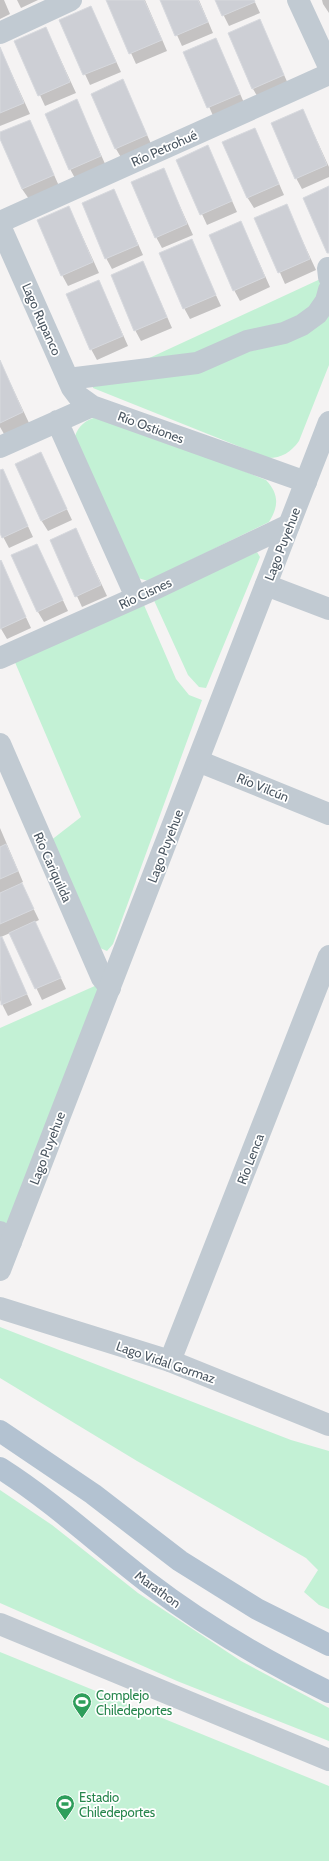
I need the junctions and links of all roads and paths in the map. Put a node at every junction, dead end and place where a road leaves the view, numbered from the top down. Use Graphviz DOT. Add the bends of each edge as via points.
graph roads {
  1 [pos="71,0"];
  2 [pos="298,0"];
  3 [pos="0,33"];
  4 [pos="329,66"];
  5 [pos="329,74"];
  6 [pos="1,232"];
  7 [pos="329,290"];
  8 [pos="68,379"];
  9 [pos="92,406"];
  10 [pos="57,421"];
  11 [pos="329,423"];
  12 [pos="0,447"];
  13 [pos="306,482"];
  14 [pos="289,525"];
  15 [pos="266,585"];
  16 [pos="136,597"];
  17 [pos="329,609"];
  18 [pos="0,658"];
  19 [pos="0,744"];
  20 [pos="198,761"];
  21 [pos="329,814"];
  22 [pos="329,956"];
  23 [pos="110,988"];
  24 [pos="6,1237"];
  25 [pos="0,1270"];
  26 [pos="0,1308"];
  27 [pos="170,1362"];
  28 [pos="329,1425"];
  29 [pos="0,1430"];
  30 [pos="0,1468"];
  31 [pos="0,1624"];
  32 [pos="329,1645"];
  33 [pos="329,1692"];
  34 [pos="329,1760"];
  1 -- 3 [label="street"];
  2 -- 4 [label="street"];
  5 -- 6 [label="street, Río Petrohué"];
  6 -- 8 [label="street, Lago Rupanco"];
  7 -- 8 [label="street" via="326,301 317,314 302,325 284,333 247,341 197,363"];
  8 -- 9 [label="street, Lago Rupanco" via="78,396"];
  9 -- 10 [label="street"];
  9 -- 13 [label="street, Río Ostiones"];
  10 -- 12 [label="street"];
  10 -- 16 [label="street"];
  11 -- 13 [label="street, Lago Puyehue"];
  13 -- 14 [label="street, Lago Puyehue"];
  14 -- 15 [label="street, Lago Puyehue"];
  14 -- 16 [label="street, Río Cisnes"];
  15 -- 17 [label="street"];
  15 -- 20 [label="street, Lago Puyehue"];
  16 -- 18 [label="street, Río Cisnes"];
  19 -- 23 [label="street, Río Cariquilda" via="102,978"];
  20 -- 21 [label="street, Río Vilcún"];
  20 -- 23 [label="street, Lago Puyehue"];
  22 -- 27 [label="street, Río Lenca"];
  23 -- 24 [label="street, Lago Puyehue"];
  24 -- 25 [label="street, Lago Puyehue"];
  26 -- 27 [label="street, Lago Vidal Gormaz"];
  27 -- 28 [label="street, Lago Vidal Gormaz"];
  29 -- 32 [label="main road" via="93,1494 180,1562 257,1609"];
  30 -- 33 [label="main road, Marathon" via="63,1513 177,1603 285,1670"];
  31 -- 34 [label="street"];
}
